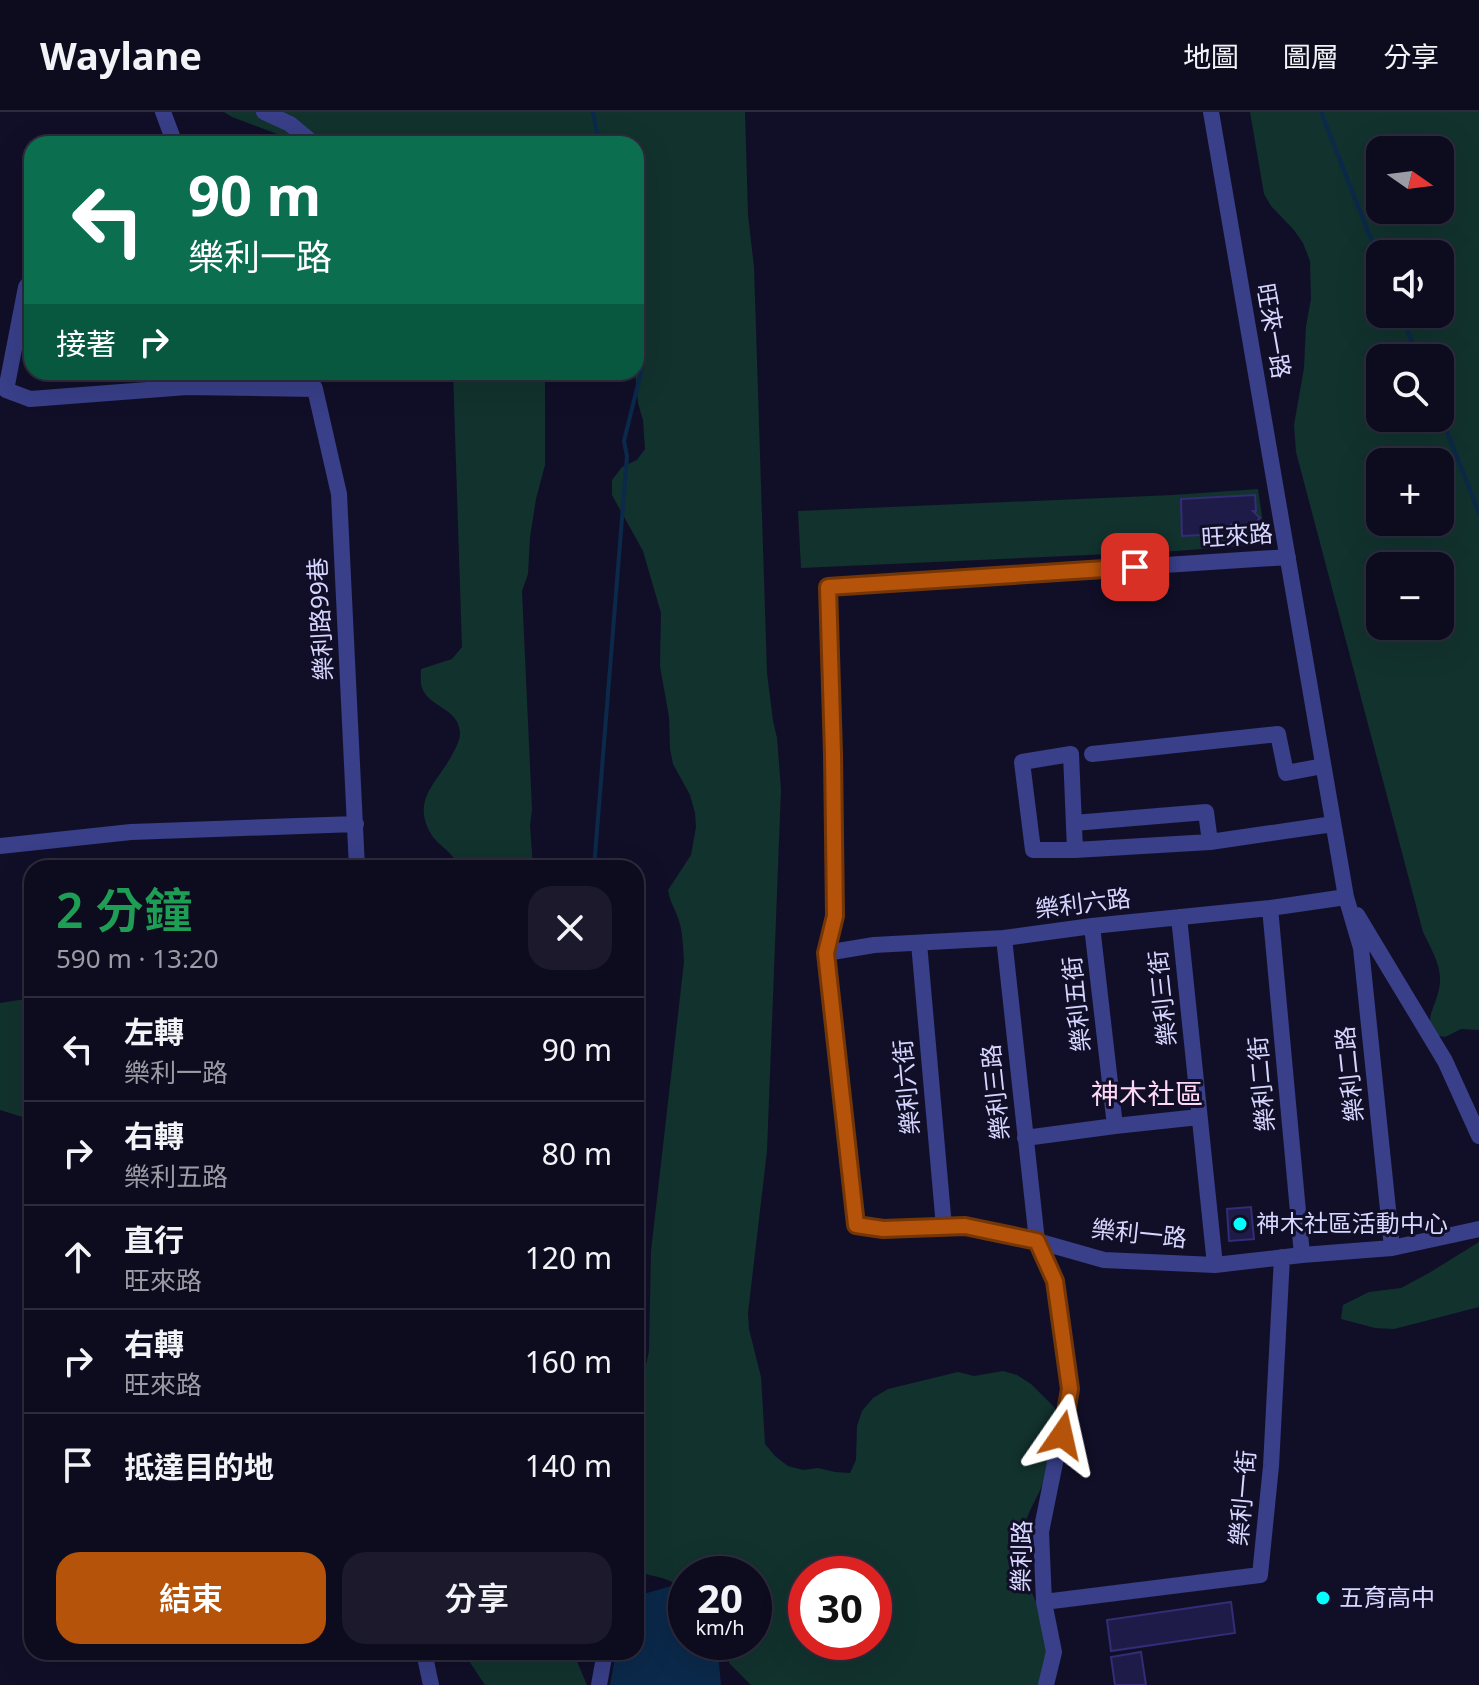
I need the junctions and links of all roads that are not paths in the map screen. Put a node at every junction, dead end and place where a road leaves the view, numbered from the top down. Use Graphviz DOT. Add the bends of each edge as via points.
graph roads {
  1 [pos="163,112"];
  2 [pos="264,112"];
  3 [pos="1211,112"];
  4 [pos="172,136"];
  5 [pos="304,136"];
  6 [pos="24,297"];
  7 [pos="311,380"];
  8 [pos="315,389"];
  9 [pos="1288,557"];
  10 [pos="1092,754"];
  11 [pos="1323,766"];
  12 [pos="1074,823"];
  13 [pos="356,824"];
  14 [pos="1333,824"];
  15 [pos="1210,842"];
  16 [pos="0,846"];
  17 [pos="1075,850"];
  18 [pos="357,860"];
  19 [pos="1346,897"];
  20 [pos="1270,908"];
  21 [pos="1179,917"];
  22 [pos="1092,926"];
  23 [pos="1004,938"];
  24 [pos="919,943"];
  25 [pos="826,953"];
  26 [pos="1199,1117"];
  27 [pos="1115,1126"];
  28 [pos="1479,1136"];
  29 [pos="1025,1138"];
  30 [pos="944,1227"];
  31 [pos="1479,1229"];
  32 [pos="1037,1241"];
  33 [pos="1392,1248"];
  34 [pos="1302,1255"];
  35 [pos="1282,1257"];
  36 [pos="1215,1265"];
  37 [pos="1044,1602"];
  38 [pos="426,1660"];
  39 [pos="604,1660"];
  40 [pos="431,1685"];
  41 [pos="599,1685"];
  42 [pos="1046,1685"];
  1 -- 4 [label="street"];
  2 -- 5 [label="street"];
  3 -- 9 [label="street, 旺來一路"];
  6 -- 8 [label="street" via="6,390 30,399 187,387"];
  7 -- 8 [label="street, 樂利路99巷"];
  8 -- 13 [label="street, 樂利路99巷" via="339,494"];
  9 -- 11 [label="street, 旺來路"];
  9 -- 25 [label="street, 旺來路" via="828,587 835,916"];
  10 -- 11 [label="street" via="1278,734 1286,773"];
  11 -- 14 [label="street, 旺來路"];
  12 -- 15 [label="street" via="1206,812"];
  12 -- 17 [label="street"];
  12 -- 17 [label="street" via="1071,754 1022,762 1033,850"];
  13 -- 16 [label="street" via="131,832"];
  13 -- 18 [label="street, 樂利路99巷"];
  14 -- 15 [label="street"];
  14 -- 19 [label="street, 旺來路"];
  15 -- 17 [label="street"];
  19 -- 20 [label="street, 樂利六路"];
  19 -- 28 [label="street" via="1445,1061"];
  19 -- 33 [label="street, 樂利二路" via="1361,948"];
  20 -- 21 [label="street, 樂利六路"];
  20 -- 34 [label="street, 樂利二街"];
  21 -- 22 [label="street, 樂利六路"];
  21 -- 26 [label="street, 樂利三街"];
  22 -- 23 [label="street, 樂利六路"];
  22 -- 27 [label="street, 樂利五街"];
  23 -- 24 [label="street, 樂利六路"];
  23 -- 29 [label="street, 樂利三路"];
  24 -- 25 [label="street, 樂利六路"];
  24 -- 30 [label="street, 樂利六街"];
  25 -- 30 [label="street, 樂利一路" via="856,1225"];
  26 -- 27 [label="street"];
  26 -- 36 [label="street, 樂利三街"];
  27 -- 29 [label="street"];
  29 -- 32 [label="street, 樂利三路"];
  30 -- 32 [label="street, 樂利一路" via="965,1226"];
  31 -- 33 [label="street, 樂利一路"];
  32 -- 36 [label="street, 樂利一路" via="1104,1260"];
  32 -- 37 [label="street, 樂利路" via="1055,1281 1070,1389 1041,1532"];
  33 -- 34 [label="street, 樂利一路"];
  34 -- 35 [label="street, 樂利一路"];
  35 -- 36 [label="street, 樂利一路"];
  35 -- 37 [label="street, 樂利一街" via="1260,1575"];
  37 -- 42 [label="street, 樂利路" via="1054,1652"];
  38 -- 40 [label="street"];
  39 -- 41 [label="street"];
}
